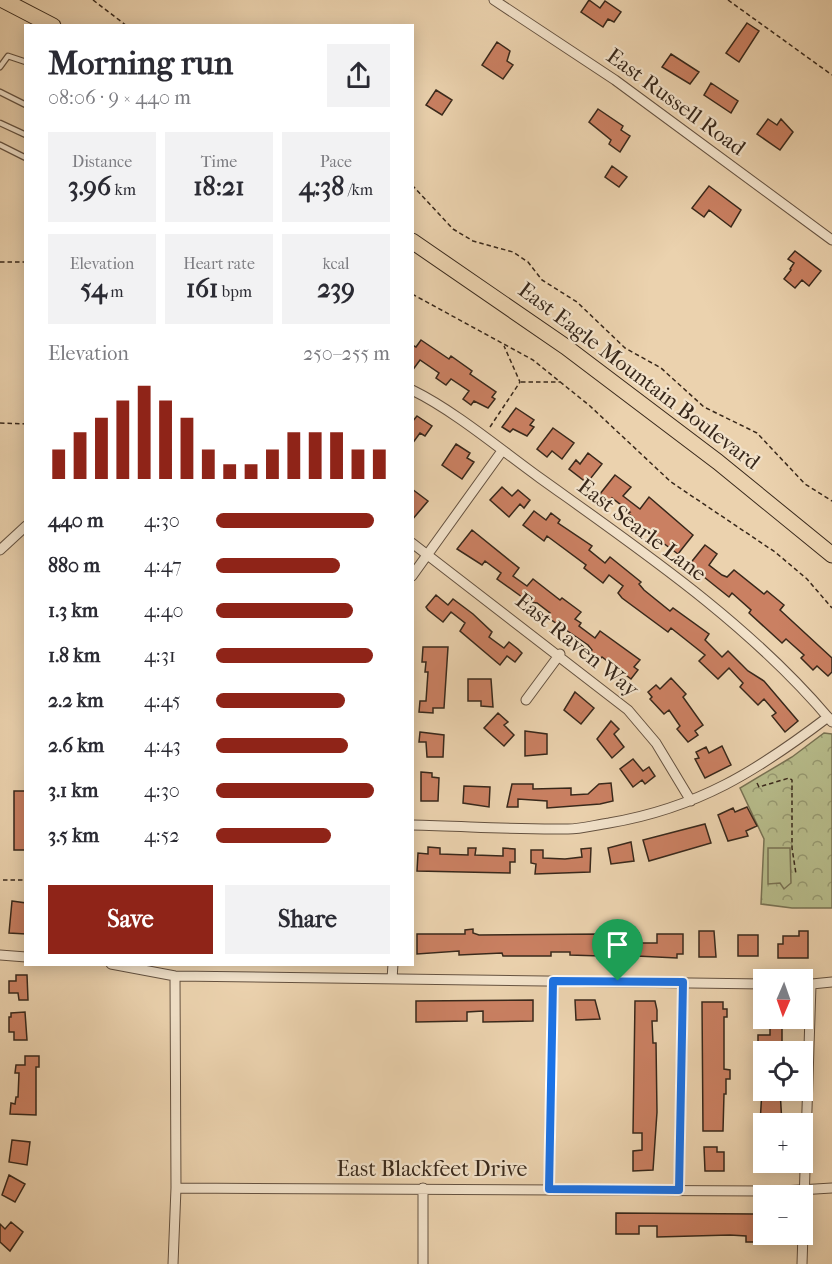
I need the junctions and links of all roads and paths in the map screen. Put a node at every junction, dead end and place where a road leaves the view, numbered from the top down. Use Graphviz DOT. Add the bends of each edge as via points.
graph roads {
  1 [pos="3,0"];
  2 [pos="93,0"];
  3 [pos="494,0"];
  4 [pos="728,0"];
  5 [pos="49,24"];
  6 [pos="124,24"];
  7 [pos="24,61"];
  8 [pos="0,67"];
  9 [pos="832,75"];
  10 [pos="0,92"];
  11 [pos="24,104"];
  12 [pos="0,123"];
  13 [pos="24,134"];
  14 [pos="0,145"];
  15 [pos="24,157"];
  16 [pos="414,187"];
  17 [pos="832,240"];
  18 [pos="414,242"];
  19 [pos="0,262"];
  20 [pos="24,262"];
  21 [pos="414,295"];
  22 [pos="503,343"];
  23 [pos="520,382"];
  24 [pos="561,382"];
  25 [pos="414,391"];
  26 [pos="0,423"];
  27 [pos="24,424"];
  28 [pos="488,430"];
  29 [pos="502,451"];
  30 [pos="832,501"];
  31 [pos="24,527"];
  32 [pos="414,544"];
  33 [pos="0,550"];
  34 [pos="429,554"];
  35 [pos="832,555"];
  36 [pos="414,573"];
  37 [pos="832,608"];
  38 [pos="560,654"];
  39 [pos="526,700"];
  40 [pos="830,719"];
  41 [pos="757,783"];
  42 [pos="691,801"];
  43 [pos="414,825"];
  44 [pos="796,874"];
  45 [pos="3,880"];
  46 [pos="24,880"];
  47 [pos="0,955"];
  48 [pos="24,957"];
  49 [pos="122,966"];
  50 [pos="393,966"];
  51 [pos="175,976"];
  52 [pos="392,979"];
  53 [pos="553,981"];
  54 [pos="683,982"];
  55 [pos="832,982"];
  56 [pos="753,984"];
  57 [pos="813,984"];
  58 [pos="806,1029"];
  59 [pos="804,1185"];
  60 [pos="176,1188"];
  61 [pos="423,1188"];
  62 [pos="813,1188"];
  63 [pos="832,1188"];
  64 [pos="549,1189"];
  65 [pos="679,1190"];
  66 [pos="753,1191"];
  67 [pos="802,1245"];
  68 [pos="172,1264"];
  69 [pos="423,1264"];
  70 [pos="802,1264"];
  1 -- 5 [label="main road"];
  2 -- 6 [label="path"];
  3 -- 17 [label="street, East Russell Road" via="615,80"];
  4 -- 9 [label="path"];
  7 -- 8 [label="lane" via="8,56"];
  10 -- 11 [label="lane"];
  12 -- 13 [label="lane"];
  14 -- 15 [label="lane"];
  16 -- 30 [label="path" via="453,229 473,241 513,252 528,262 542,280 577,302 625,348 661,368 704,407 757,433 805,484"];
  18 -- 35 [label="main road, East Eagle Mountain Boulevard" via="566,347 718,462"];
  19 -- 20 [label="path"];
  21 -- 22 [label="path"];
  22 -- 23 [label="path"];
  22 -- 24 [label="path"];
  23 -- 24 [label="path"];
  23 -- 28 [label="path"];
  24 -- 37 [label="path" via="671,482 775,552 807,579"];
  25 -- 29 [label="street, East Searle Lane"];
  26 -- 27 [label="path"];
  29 -- 34 [label="street"];
  29 -- 40 [label="street, East Searle Lane" via="621,536 730,622"];
  31 -- 33 [label="street"];
  32 -- 34 [label="street, East Raven Way"];
  34 -- 36 [label="street"];
  34 -- 38 [label="street, East Raven Way"];
  38 -- 39 [label="street"];
  38 -- 42 [label="street, East Raven Way" via="628,710 656,743"];
  40 -- 42 [label="street" via="746,775"];
  41 -- 44 [label="path" via="759,787 792,780"];
  42 -- 43 [label="street" via="636,818 570,829"];
  45 -- 46 [label="path"];
  47 -- 48 [label="street"];
  49 -- 51 [label="street"];
  50 -- 52 [label="street"];
  51 -- 52 [label="street"];
  51 -- 60 [label="street"];
  52 -- 53 [label="street"];
  53 -- 54 [label="street"];
  53 -- 64 [label="street"];
  54 -- 56 [label="street"];
  54 -- 65 [label="street"];
  55 -- 57 [label="street"];
  58 -- 59 [label="street"];
  60 -- 61 [label="street, East Blackfeet Drive"];
  60 -- 68 [label="street"];
  61 -- 64 [label="street, East Blackfeet Drive"];
  61 -- 69 [label="street"];
  62 -- 63 [label="street, East Blackfeet Drive"];
  64 -- 65 [label="street, East Blackfeet Drive"];
  65 -- 66 [label="street, East Blackfeet Drive"];
  67 -- 70 [label="street"];
}
